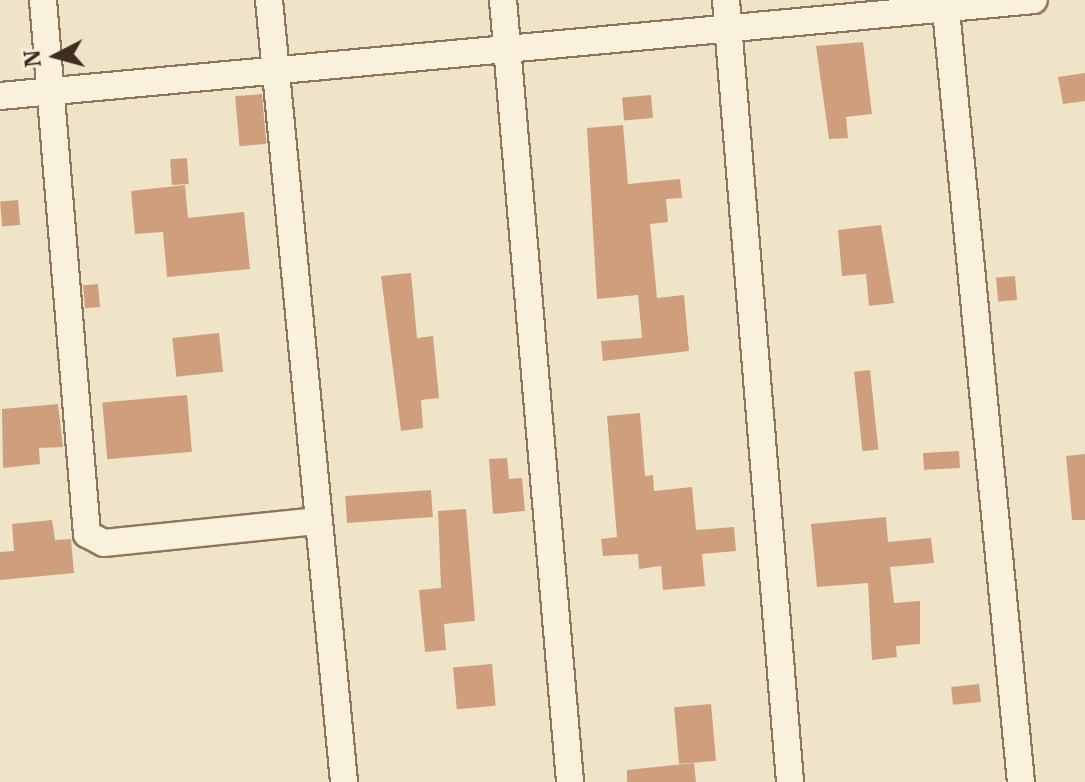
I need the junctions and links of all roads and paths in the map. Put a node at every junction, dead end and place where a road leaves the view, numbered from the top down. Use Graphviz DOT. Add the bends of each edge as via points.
graph roads {
  1 [pos="43,0"];
  2 [pos="269,0"];
  3 [pos="503,0"];
  4 [pos="726,0"];
  5 [pos="1034,0"];
  6 [pos="946,4"];
  7 [pos="728,26"];
  8 [pos="508,45"];
  9 [pos="275,70"];
  10 [pos="51,92"];
  11 [pos="0,96"];
  12 [pos="316,521"];
  13 [pos="344,782"];
  14 [pos="570,782"];
  15 [pos="790,782"];
  16 [pos="1021,782"];
  1 -- 10 [label="street"];
  2 -- 9 [label="street"];
  3 -- 8 [label="street"];
  4 -- 7 [label="street"];
  5 -- 6 [label="street"];
  6 -- 7 [label="street"];
  6 -- 16 [label="street"];
  7 -- 8 [label="street"];
  7 -- 15 [label="street"];
  8 -- 9 [label="street"];
  8 -- 14 [label="street"];
  9 -- 10 [label="street"];
  9 -- 12 [label="street"];
  10 -- 11 [label="street"];
  10 -- 12 [label="street" via="87,534 104,543"];
  12 -- 13 [label="street"];
}
